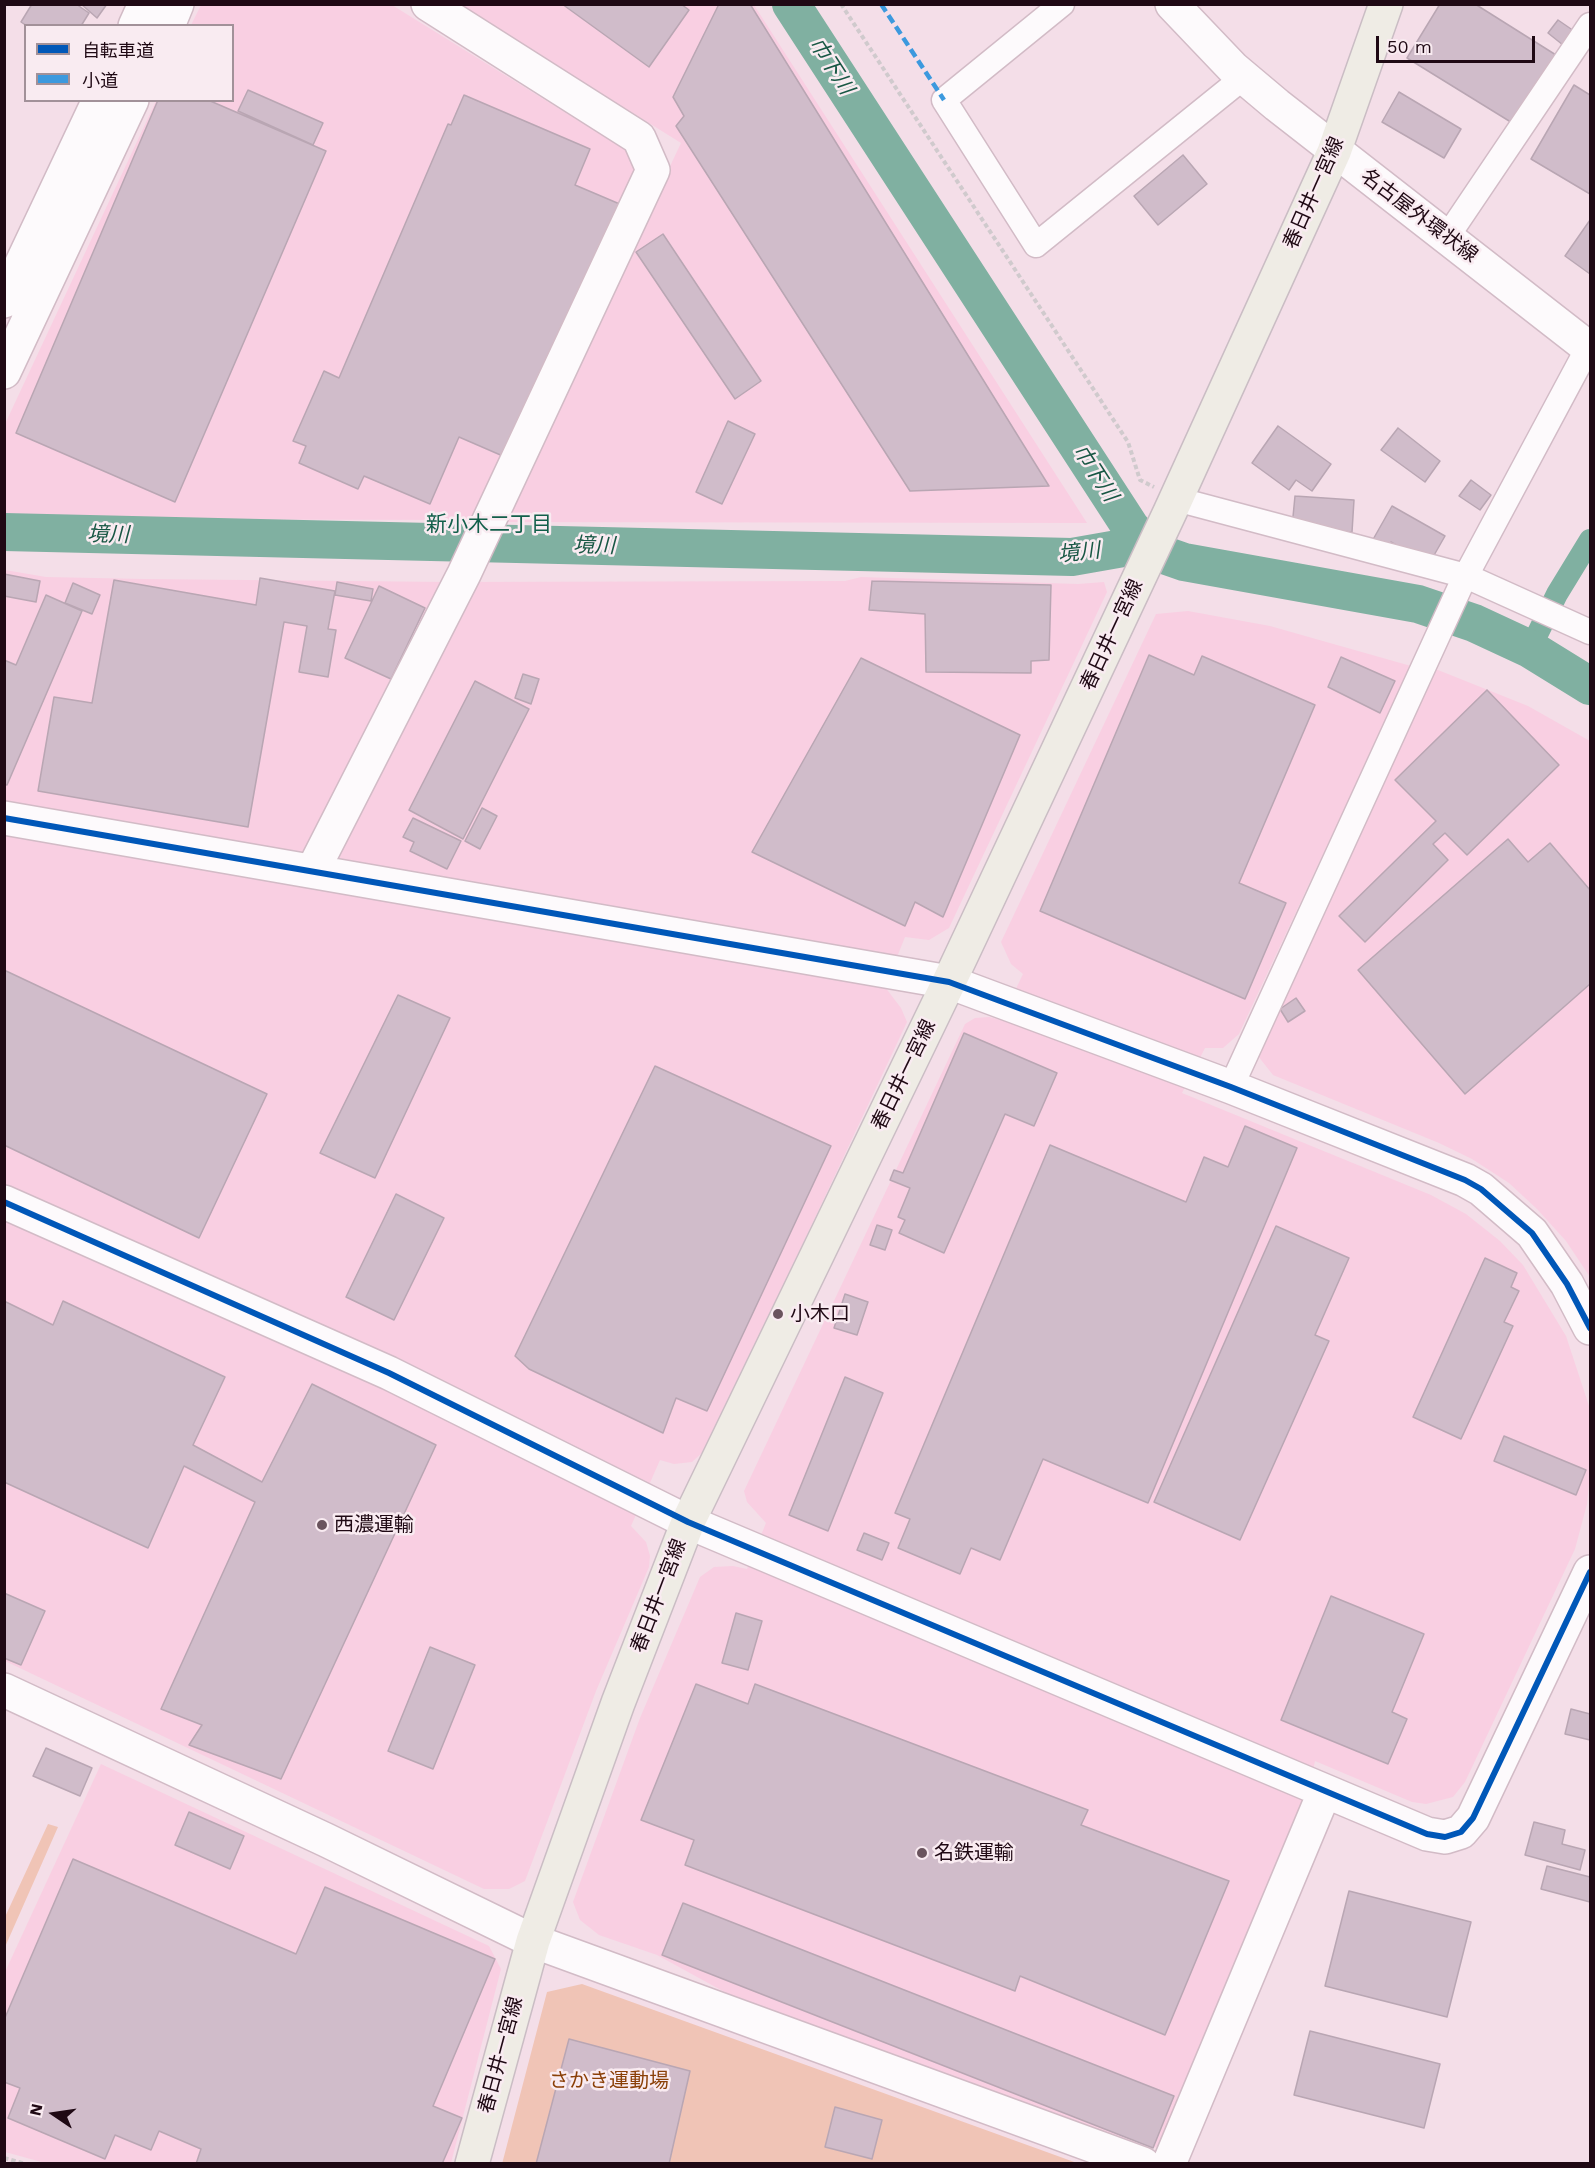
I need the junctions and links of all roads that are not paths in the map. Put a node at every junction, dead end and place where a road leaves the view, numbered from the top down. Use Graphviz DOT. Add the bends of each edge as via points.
graph roads {
  1 [pos="145,4"];
  2 [pos="177,4"];
  3 [pos="428,4"];
  4 [pos="1062,4"];
  5 [pos="1172,4"];
  6 [pos="1386,4"];
  7 [pos="136,24"];
  8 [pos="169,24"];
  9 [pos="1590,25"];
  10 [pos="1244,77"];
  11 [pos="98,102"];
  12 [pos="131,102"];
  13 [pos="1334,152"];
  14 [pos="1447,237"];
  15 [pos="12,266"];
  16 [pos="4,301"];
  17 [pos="1590,347"];
  18 [pos="4,372"];
  19 [pos="1173,505"];
  20 [pos="1463,581"];
  21 [pos="1590,632"];
  22 [pos="4,818"];
  23 [pos="313,870"];
  24 [pos="949,982"];
  25 [pos="1232,1087"];
  26 [pos="4,1202"];
  27 [pos="1590,1328"];
  28 [pos="688,1522"];
  29 [pos="1590,1572"];
  30 [pos="4,1690"];
  31 [pos="1324,1793"];
  32 [pos="533,1941"];
  33 [pos="472,2163"];
  34 [pos="1143,2163"];
  35 [pos="1169,2163"];
  1 -- 7 [label="street"];
  2 -- 8 [label="street"];
  3 -- 23 [label="street" via="639,138 653,170 489,523"];
  4 -- 10 [label="street" via="944,100 1036,245"];
  5 -- 10 [label="street, 名古屋外環状線"];
  6 -- 13 [label="main road, 春日井一宮線"];
  9 -- 14 [label="street"];
  10 -- 13 [label="street, 名古屋外環状線"];
  11 -- 15 [label="street"];
  12 -- 18 [label="street"];
  13 -- 14 [label="street, 名古屋外環状線"];
  13 -- 19 [label="main road, 春日井一宮線"];
  14 -- 17 [label="street, 名古屋外環状線"];
  15 -- 16 [label="street"];
  17 -- 20 [label="street"];
  19 -- 20 [label="street"];
  19 -- 24 [label="main road, 春日井一宮線"];
  20 -- 21 [label="street"];
  20 -- 25 [label="street"];
  22 -- 23 [label="street"];
  23 -- 24 [label="street"];
  24 -- 25 [label="street"];
  24 -- 28 [label="main road, 春日井一宮線"];
  25 -- 27 [label="street" via="1480,1189 1532,1233 1567,1284"];
  26 -- 28 [label="street" via="389,1373"];
  28 -- 31 [label="street"];
  28 -- 32 [label="main road, 春日井一宮線"];
  29 -- 31 [label="street" via="1484,1801 1461,1832 1445,1837 1427,1834"];
  30 -- 32 [label="street"];
  31 -- 35 [label="street"];
  32 -- 33 [label="main road, 春日井一宮線"];
  32 -- 34 [label="street"];
}
